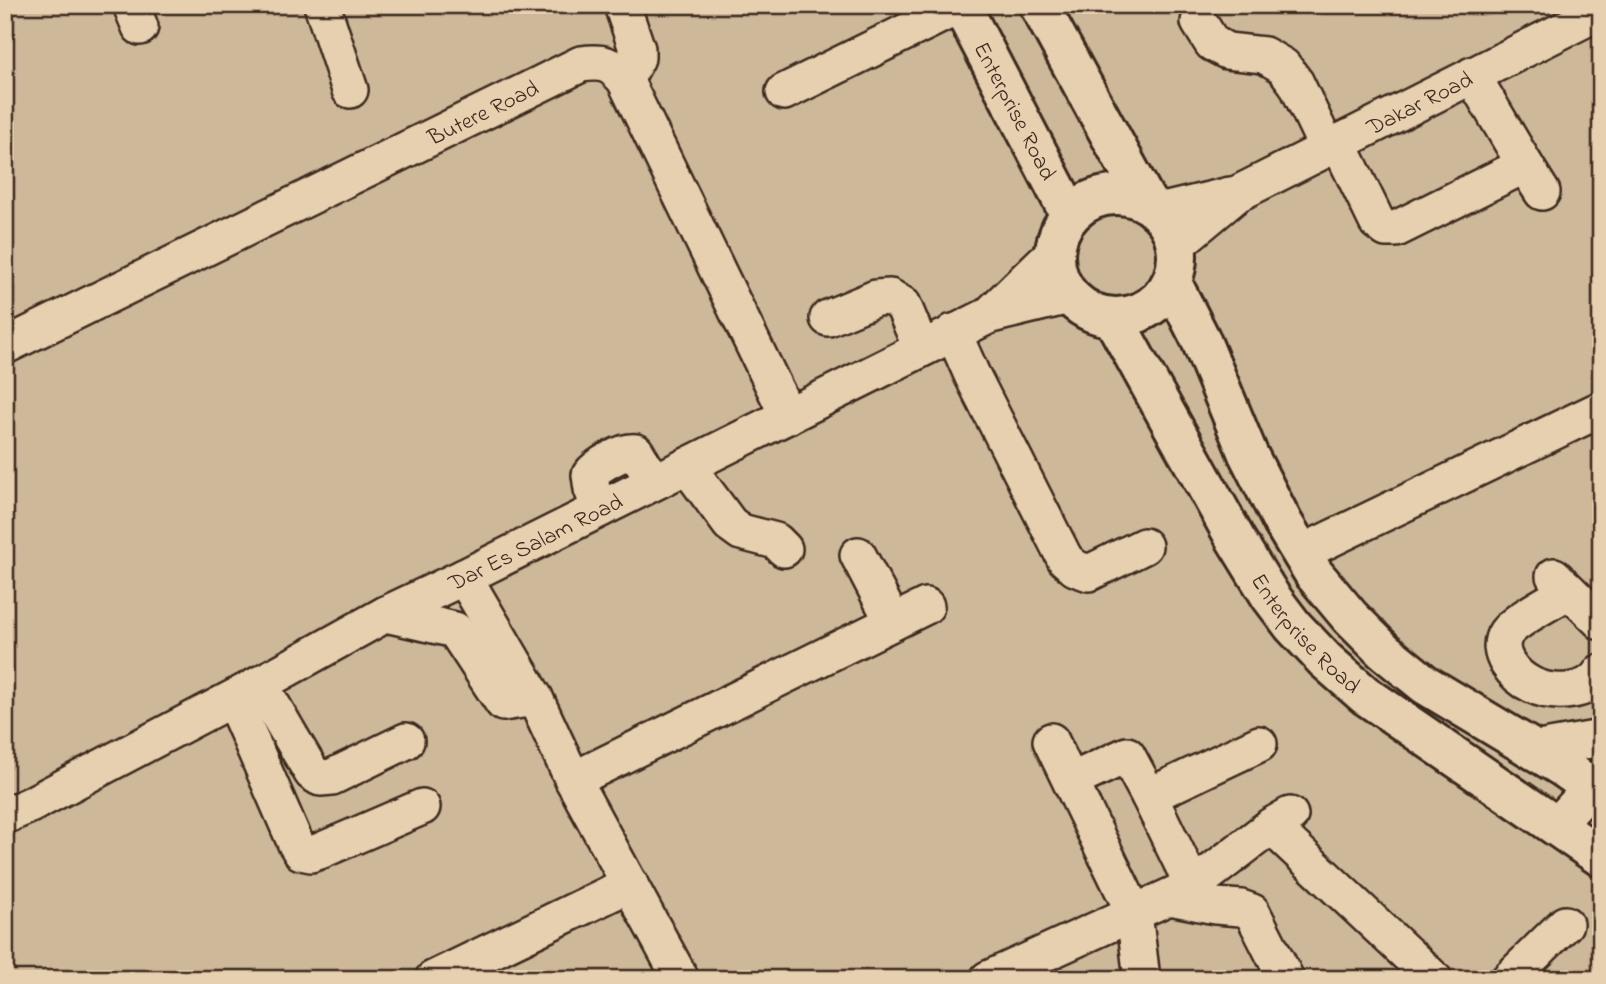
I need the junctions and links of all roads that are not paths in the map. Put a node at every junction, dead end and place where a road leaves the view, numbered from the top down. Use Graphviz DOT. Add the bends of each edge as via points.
graph roads {
  1 [pos="322,5"];
  2 [pos="622,5"];
  3 [pos="961,5"];
  4 [pos="1039,5"];
  5 [pos="1601,11"];
  6 [pos="1199,22"];
  7 [pos="1472,75"];
  8 [pos="625,80"];
  9 [pos="350,90"];
  10 [pos="784,92"];
  11 [pos="1333,145"];
  12 [pos="1237,194"];
  13 [pos="1153,207"];
  14 [pos="1070,215"];
  15 [pos="1177,244"];
  16 [pos="1054,253"];
  17 [pos="1172,283"];
  18 [pos="1069,296"];
  19 [pos="988,316"];
  20 [pos="828,318"];
  21 [pos="1113,318"];
  22 [pos="953,332"];
  23 [pos="5,346"];
  24 [pos="921,348"];
  25 [pos="1601,409"];
  26 [pos="788,416"];
  27 [pos="687,466"];
  28 [pos="1144,546"];
  29 [pos="784,549"];
  30 [pos="1301,553"];
  31 [pos="858,555"];
  32 [pos="464,577"];
  33 [pos="1582,599"];
  34 [pos="926,606"];
  35 [pos="386,614"];
  36 [pos="893,622"];
  37 [pos="1601,672"];
  38 [pos="246,691"];
  39 [pos="535,698"];
  40 [pos="1601,738"];
  41 [pos="406,741"];
  42 [pos="1051,741"];
  43 [pos="1259,744"];
  44 [pos="1534,750"];
  45 [pos="573,780"];
  46 [pos="1071,781"];
  47 [pos="1597,786"];
  48 [pos="1149,796"];
  49 [pos="422,807"];
  50 [pos="5,816"];
  51 [pos="1556,827"];
  52 [pos="1601,857"];
  53 [pos="630,884"];
  54 [pos="1181,891"];
  55 [pos="1134,913"];
  56 [pos="1564,925"];
  57 [pos="433,979"];
  58 [pos="681,979"];
  59 [pos="988,979"];
  60 [pos="1142,979"];
  61 [pos="1286,979"];
  62 [pos="1434,979"];
  63 [pos="1509,979"];
  1 -- 9 [label="street"];
  2 -- 8 [label="street" via="637,49"];
  3 -- 10 [label="street"];
  3 -- 14 [label="main road, Enterprise Road"];
  4 -- 13 [label="main road"];
  5 -- 7 [label="street, Dakar Road"];
  6 -- 11 [label="street" via="1212,43 1227,51 1264,55 1283,66"];
  7 -- 11 [label="street, Dakar Road"];
  7 -- 11 [label="street" via="1533,178 1386,229 1377,222"];
  8 -- 23 [label="street, Butere Road" via="614,68 599,62 581,64"];
  8 -- 26 [label="street"];
  11 -- 12 [label="street, Dakar Road"];
  12 -- 13 [label="street, Dakar Road"];
  12 -- 15 [label="street, Dakar Road"];
  13 -- 14 [label="main road" via="1120,195 1093,199"];
  13 -- 15 [label="main road" via="1171,226"];
  14 -- 16 [label="main road" via="1059,232"];
  15 -- 17 [label="main road" via="1178,264"];
  16 -- 18 [label="main road" via="1057,275"];
  16 -- 19 [label="street, Dar Es Salam Road"];
  17 -- 21 [label="main road" via="1147,309"];
  17 -- 30 [label="main road, Enterprise Road" via="1248,454"];
  18 -- 19 [label="street"];
  18 -- 21 [label="main road" via="1088,311"];
  19 -- 22 [label="street, Dar Es Salam Road"];
  20 -- 24 [label="street" via="876,298 890,297 903,305"];
  21 -- 51 [label="main road, Enterprise Road" via="1236,540 1293,626 1365,695"];
  22 -- 24 [label="street, Dar Es Salam Road"];
  22 -- 28 [label="street" via="1065,559 1089,573"];
  24 -- 26 [label="street, Dar Es Salam Road"];
  25 -- 30 [label="street"];
  26 -- 27 [label="street, Dar Es Salam Road"];
  27 -- 29 [label="street" via="730,524 741,532 776,541"];
  27 -- 32 [label="street, Dar Es Salam Road"];
  30 -- 44 [label="main road, Enterprise Road" via="1350,617 1384,651 1426,685"];
  31 -- 36 [label="street"];
  32 -- 35 [label="street, Dar Es Salam Road"];
  32 -- 39 [label="street"];
  33 -- 37 [label="street" via="1531,614 1507,632 1503,653 1512,671 1533,685 1556,691 1577,690 1597,680"];
  34 -- 36 [label="street"];
  35 -- 38 [label="street, Dar Es Salam Road"];
  35 -- 39 [label="street" via="455,630 503,703"];
  36 -- 45 [label="street"];
  38 -- 41 [label="street" via="320,778 332,777"];
  38 -- 49 [label="street" via="301,852 320,851"];
  38 -- 50 [label="street, Dar Es Salam Road"];
  39 -- 45 [label="street"];
  40 -- 44 [label="street"];
  42 -- 46 [label="street"];
  43 -- 48 [label="street"];
  44 -- 47 [label="main road, Enterprise Road"];
  45 -- 53 [label="street"];
  46 -- 48 [label="street" via="1127,755"];
  46 -- 55 [label="street"];
  47 -- 51 [label="street"];
  48 -- 54 [label="street"];
  51 -- 52 [label="main road, Enterprise Road"];
  53 -- 57 [label="street"];
  53 -- 58 [label="street"];
  54 -- 55 [label="street"];
  54 -- 61 [label="street" via="1216,906 1252,912"];
  54 -- 62 [label="street" via="1281,820"];
  55 -- 59 [label="street"];
  55 -- 60 [label="street"];
  56 -- 63 [label="street"];
}
